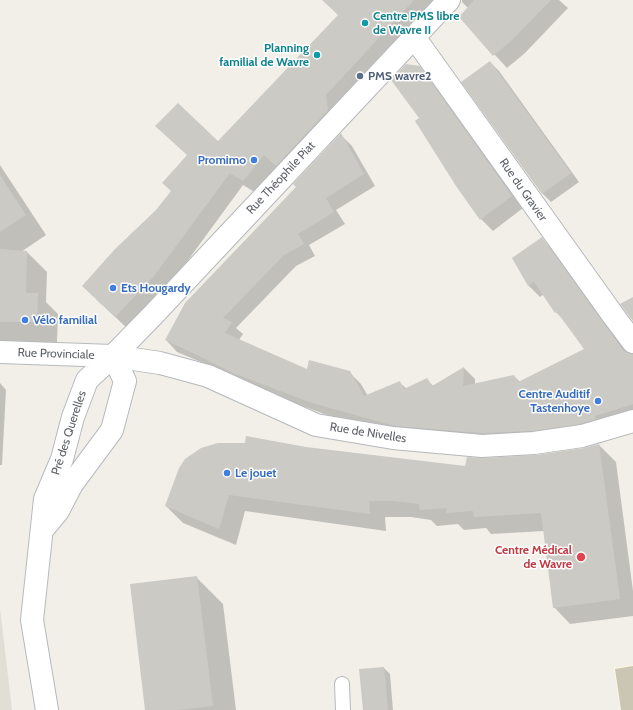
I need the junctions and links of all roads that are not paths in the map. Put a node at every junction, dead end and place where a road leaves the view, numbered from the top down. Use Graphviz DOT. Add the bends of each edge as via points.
graph roads {
  1 [pos="449,0"];
  2 [pos="414,37"];
  3 [pos="633,342"];
  4 [pos="0,352"];
  5 [pos="113,356"];
  6 [pos="633,421"];
  7 [pos="43,529"];
  8 [pos="342,684"];
  9 [pos="47,710"];
  10 [pos="343,710"];
  1 -- 2 [label="street, Rue Théophile Piat"];
  2 -- 3 [label="street, Rue du Gravier"];
  2 -- 5 [label="street, Rue Théophile Piat"];
  4 -- 5 [label="street, Rue Provinciale"];
  5 -- 6 [label="street, Rue de Nivelles" via="160,363 208,376 316,425 393,438 482,446 534,443 582,436"];
  5 -- 7 [label="street, Pré des Querelles" via="87,380 73,417 62,459 45,499"];
  5 -- 7 [label="street, Pré des Querelles" via="125,381 112,430 72,484 58,511"];
  7 -- 9 [label="street, Pré des Querelles" via="32,620"];
  8 -- 10 [label="lane"];
}
